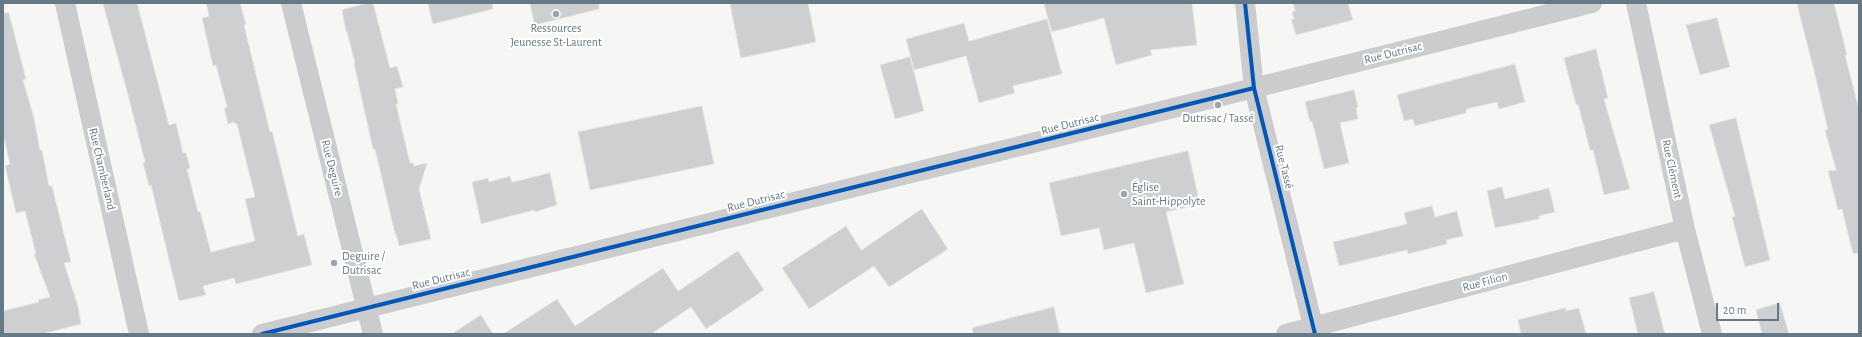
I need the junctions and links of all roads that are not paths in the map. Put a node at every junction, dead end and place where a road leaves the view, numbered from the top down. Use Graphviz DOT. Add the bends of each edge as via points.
graph roads {
  1 [pos="65,3"];
  2 [pos="291,3"];
  3 [pos="1245,3"];
  4 [pos="1592,3"];
  5 [pos="1636,3"];
  6 [pos="1254,88"];
  7 [pos="1685,229"];
  8 [pos="367,308"];
  9 [pos="1314,331"];
  10 [pos="139,334"];
  11 [pos="262,334"];
  12 [pos="373,334"];
  13 [pos="1286,334"];
  14 [pos="1712,334"];
  1 -- 10 [label="street, Rue Chamberland"];
  2 -- 8 [label="street, Rue Deguire"];
  3 -- 6 [label="street, Rue Tassé"];
  4 -- 6 [label="street, Rue Dutrisac"];
  5 -- 7 [label="street, Rue Clément"];
  6 -- 8 [label="street, Rue Dutrisac"];
  6 -- 9 [label="street, Rue Tassé"];
  7 -- 9 [label="street, Rue Filion"];
  7 -- 14 [label="street, Rue Clément"];
  8 -- 11 [label="street, Rue Dutrisac"];
  8 -- 12 [label="street, Rue Deguire"];
  9 -- 13 [label="street, Rue Filion"];
}
